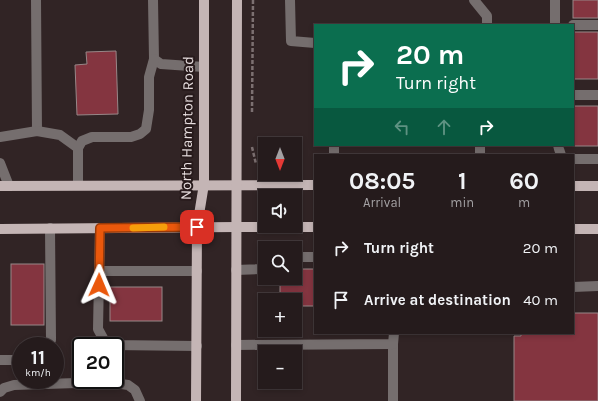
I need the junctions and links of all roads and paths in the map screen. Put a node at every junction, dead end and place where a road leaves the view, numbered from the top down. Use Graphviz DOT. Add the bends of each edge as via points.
graph roads {
  1 [pos="36,0"];
  2 [pos="153,0"];
  3 [pos="204,0"];
  4 [pos="237,0"];
  5 [pos="253,0"];
  6 [pos="290,0"];
  7 [pos="474,0"];
  8 [pos="555,0"];
  9 [pos="487,24"];
  10 [pos="555,24"];
  11 [pos="574,25"];
  12 [pos="598,25"];
  13 [pos="314,43"];
  14 [pos="154,59"];
  15 [pos="204,67"];
  16 [pos="574,95"];
  17 [pos="598,95"];
  18 [pos="252,118"];
  19 [pos="37,131"];
  20 [pos="0,137"];
  21 [pos="252,142"];
  22 [pos="78,148"];
  23 [pos="574,159"];
  24 [pos="598,159"];
  25 [pos="0,163"];
  26 [pos="256,164"];
  27 [pos="204,184"];
  28 [pos="237,184"];
  29 [pos="78,185"];
  30 [pos="314,185"];
  31 [pos="5,186"];
  32 [pos="574,186"];
  33 [pos="598,186"];
  34 [pos="197,227"];
  35 [pos="237,227"];
  36 [pos="314,227"];
  37 [pos="50,228"];
  38 [pos="100,228"];
  39 [pos="0,229"];
  40 [pos="574,229"];
  41 [pos="598,229"];
  42 [pos="314,256"];
  43 [pos="302,257"];
  44 [pos="258,269"];
  45 [pos="236,270"];
  46 [pos="99,271"];
  47 [pos="197,271"];
  48 [pos="598,286"];
  49 [pos="574,287"];
  50 [pos="394,334"];
  51 [pos="51,337"];
  52 [pos="393,344"];
  53 [pos="236,345"];
  54 [pos="197,346"];
  55 [pos="0,360"];
  56 [pos="12,360"];
  57 [pos="0,392"];
  58 [pos="140,401"];
  59 [pos="196,401"];
  60 [pos="236,401"];
  61 [pos="393,401"];
  1 -- 19 [label="lane"];
  2 -- 14 [label="lane"];
  3 -- 15 [label="main road, North Hampton Road"];
  4 -- 28 [label="main road"];
  5 -- 18 [label="path"];
  6 -- 13 [label="lane" via="291,41"];
  7 -- 9 [label="lane" via="486,16"];
  8 -- 10 [label="lane"];
  11 -- 12 [label="lane"];
  14 -- 15 [label="lane" via="161,64"];
  14 -- 22 [label="lane" via="149,77 146,129 131,137 92,137 82,141"];
  15 -- 27 [label="main road, North Hampton Road"];
  16 -- 17 [label="lane"];
  19 -- 20 [label="lane"];
  19 -- 22 [label="lane" via="60,135"];
  21 -- 26 [label="path"];
  22 -- 29 [label="lane"];
  23 -- 24 [label="lane"];
  25 -- 31 [label="lane"];
  27 -- 28 [label="main road"];
  27 -- 29 [label="main road"];
  27 -- 34 [label="main road, North Hampton Road"];
  28 -- 30 [label="main road"];
  28 -- 35 [label="main road"];
  29 -- 31 [label="main road"];
  32 -- 33 [label="main road"];
  34 -- 35 [label="main road"];
  34 -- 38 [label="main road"];
  34 -- 47 [label="main road, North Hampton Road"];
  35 -- 36 [label="main road"];
  35 -- 45 [label="main road"];
  37 -- 38 [label="main road"];
  37 -- 39 [label="main road"];
  37 -- 51 [label="lane"];
  38 -- 46 [label="lane"];
  40 -- 41 [label="main road"];
  42 -- 43 [label="lane"];
  44 -- 45 [label="lane"];
  45 -- 53 [label="main road"];
  46 -- 47 [label="lane"];
  46 -- 54 [label="lane" via="98,329 104,340 112,345"];
  47 -- 54 [label="main road, North Hampton Road"];
  48 -- 49 [label="lane"];
  50 -- 52 [label="lane"];
  52 -- 53 [label="lane"];
  52 -- 61 [label="lane"];
  53 -- 60 [label="main road"];
  54 -- 59 [label="main road, North Hampton Road"];
  55 -- 56 [label="lane"];
  57 -- 58 [label="lane" via="14,385 108,382 128,385 136,390"];
}
